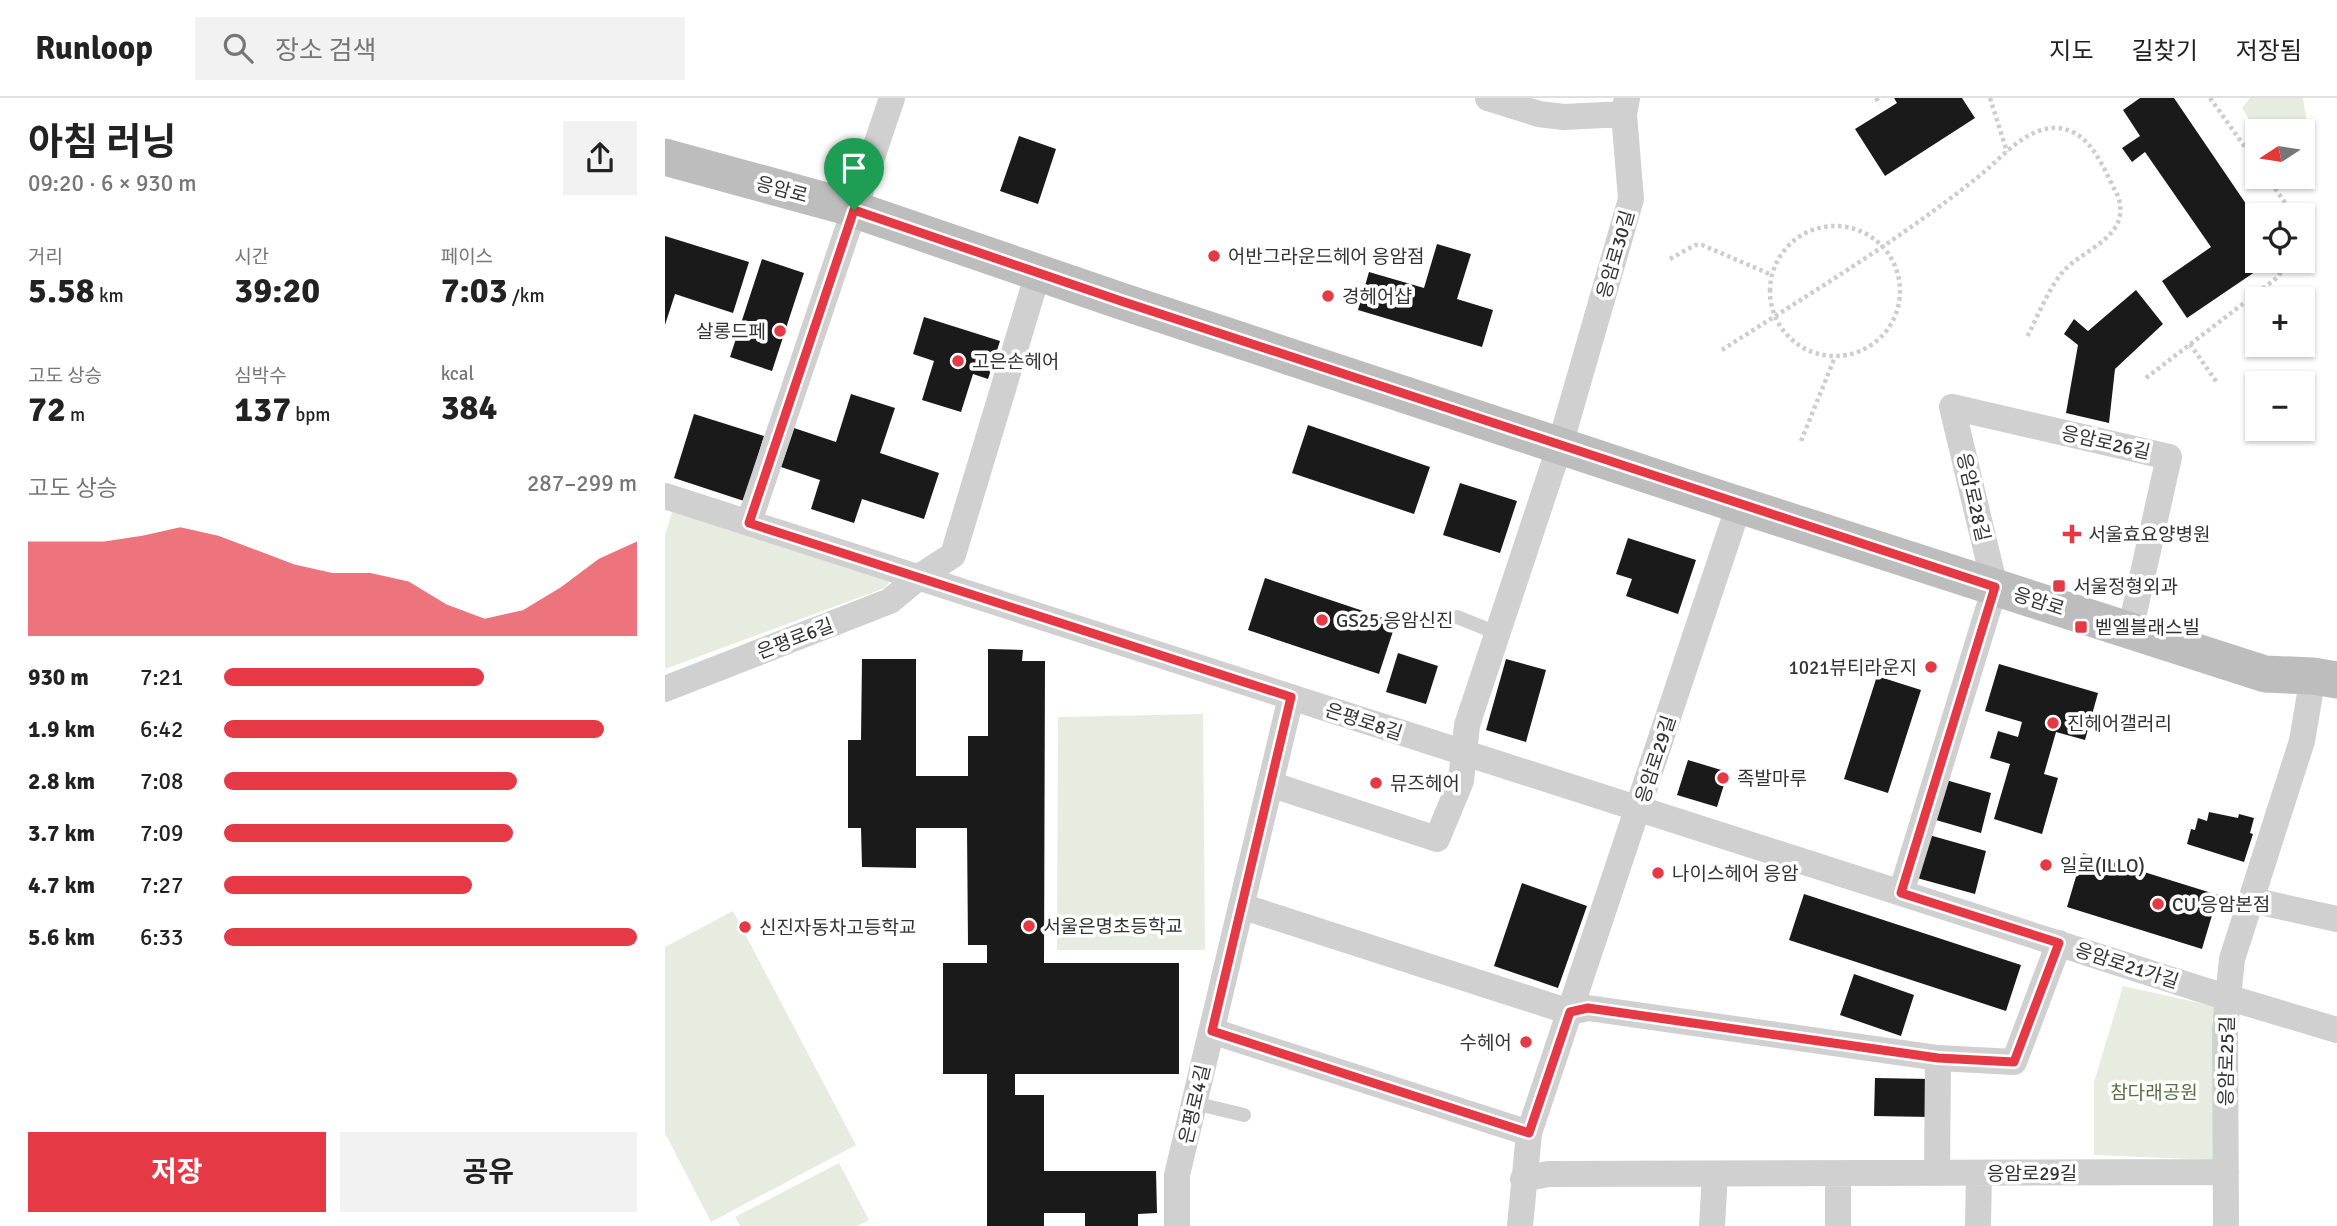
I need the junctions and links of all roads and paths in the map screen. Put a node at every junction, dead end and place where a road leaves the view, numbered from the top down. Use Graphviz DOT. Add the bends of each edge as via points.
graph roads {
  1 [pos="892,98"];
  2 [pos="1488,98"];
  3 [pos="1876,98"];
  4 [pos="1990,98"];
  5 [pos="2210,98"];
  6 [pos="1880,104"];
  7 [pos="1625,106"];
  8 [pos="2245,147"];
  9 [pos="2007,152"];
  10 [pos="665,157"];
  11 [pos="854,210"];
  12 [pos="1882,247"];
  13 [pos="1670,259"];
  14 [pos="1038,273"];
  15 [pos="2280,273"];
  16 [pos="1772,275"];
  17 [pos="1775,316"];
  18 [pos="2028,337"];
  19 [pos="2190,344"];
  20 [pos="1722,350"];
  21 [pos="1835,357"];
  22 [pos="2145,378"];
  23 [pos="2218,384"];
  24 [pos="1952,407"];
  25 [pos="1801,441"];
  26 [pos="1560,445"];
  27 [pos="665,496"];
  28 [pos="1739,505"];
  29 [pos="749,523"];
  30 [pos="919,577"];
  31 [pos="1995,587"];
  32 [pos="1457,617"];
  33 [pos="2130,631"];
  34 [pos="1497,633"];
  35 [pos="2325,678"];
  36 [pos="665,689"];
  37 [pos="1291,697"];
  38 [pos="1464,752"];
  39 [pos="1270,784"];
  40 [pos="1638,809"];
  41 [pos="1901,893"];
  42 [pos="2251,900"];
  43 [pos="1241,906"];
  44 [pos="2337,919"];
  45 [pos="2059,943"];
  46 [pos="2228,997"];
  47 [pos="1570,1012"];
  48 [pos="2337,1030"];
  49 [pos="1212,1031"];
  50 [pos="1938,1058"];
  51 [pos="1194,1103"];
  52 [pos="1244,1115"];
  53 [pos="1529,1133"];
  54 [pos="2226,1172"];
  55 [pos="1937,1173"];
  56 [pos="1979,1173"];
  57 [pos="1714,1174"];
  58 [pos="1838,1174"];
  59 [pos="1523,1179"];
  60 [pos="1177,1226"];
  61 [pos="1520,1226"];
  62 [pos="1712,1226"];
  63 [pos="1838,1226"];
  64 [pos="1978,1226"];
  65 [pos="2226,1226"];
  1 -- 11 [label="street"];
  2 -- 7 [label="street, 응암로30길" via="1564,117"];
  3 -- 6 [label="path"];
  4 -- 9 [label="path"];
  5 -- 8 [label="path"];
  7 -- 26 [label="street, 응암로30길" via="1631,200"];
  9 -- 12 [label="path"];
  9 -- 18 [label="path" via="2038,132 2073,131 2086,138 2121,206 2111,234 2061,274"];
  10 -- 11 [label="main road, 응암로"];
  11 -- 14 [label="main road, 응암로"];
  11 -- 29 [label="street"];
  12 -- 16 [label="path" via="1860,231 1838,226 1816,229 1782,253"];
  12 -- 17 [label="path"];
  12 -- 21 [label="path" via="1900,282 1899,305 1891,326 1857,353"];
  13 -- 16 [label="path" via="1702,245"];
  14 -- 26 [label="main road, 응암로"];
  14 -- 30 [label="street, 은평로6길" via="953,555"];
  15 -- 19 [label="path"];
  16 -- 17 [label="path"];
  17 -- 20 [label="path"];
  17 -- 21 [label="path" via="1797,344"];
  19 -- 22 [label="path"];
  19 -- 23 [label="path"];
  21 -- 25 [label="path"];
  24 -- 31 [label="street, 응암로28길"];
  24 -- 33 [label="street, 응암로26길" via="2169,457"];
  26 -- 28 [label="main road, 응암로"];
  26 -- 34 [label="street, 응암로30길"];
  27 -- 29 [label="street, 은평로8길"];
  28 -- 31 [label="main road, 응암로"];
  28 -- 40 [label="street, 응암로29길"];
  29 -- 30 [label="street, 은평로8길"];
  30 -- 36 [label="street, 은평로6길" via="890,601"];
  30 -- 37 [label="street, 은평로8길"];
  31 -- 33 [label="main road, 응암로"];
  31 -- 41 [label="street"];
  32 -- 34 [label="lane"];
  33 -- 35 [label="main road, 응암로" via="2265,674"];
  34 -- 38 [label="street, 응암로30길" via="1467,725"];
  35 -- 42 [label="street, 응암로25길"];
  37 -- 38 [label="street, 은평로8길"];
  37 -- 39 [label="street, 은평로4길"];
  38 -- 39 [label="street" via="1461,781 1437,839"];
  38 -- 40 [label="street, 은평로8길"];
  39 -- 43 [label="street, 은평로4길"];
  40 -- 41 [label="street, 응암로21가길"];
  40 -- 47 [label="street, 응암로29길"];
  41 -- 45 [label="street, 응암로21가길"];
  42 -- 44 [label="street"];
  42 -- 46 [label="street, 응암로25길" via="2232,958"];
  43 -- 47 [label="street"];
  43 -- 49 [label="street, 은평로4길"];
  45 -- 46 [label="street, 응암로21가길"];
  45 -- 50 [label="street" via="2014,1062"];
  46 -- 48 [label="street, 응암로21가길"];
  46 -- 54 [label="street, 응암로25길"];
  47 -- 50 [label="street" via="1588,1008"];
  47 -- 53 [label="street, 응암로29길"];
  49 -- 51 [label="street, 은평로4길"];
  49 -- 53 [label="street"];
  50 -- 55 [label="street"];
  51 -- 52 [label="lane"];
  51 -- 60 [label="street, 은평로4길" via="1177,1175"];
  53 -- 59 [label="street, 응암로29길"];
  54 -- 56 [label="street, 응암로29길"];
  54 -- 65 [label="street, 응암로25길"];
  55 -- 56 [label="street, 응암로29길"];
  55 -- 58 [label="street, 응암로29길"];
  56 -- 64 [label="street"];
  57 -- 58 [label="street, 응암로29길"];
  57 -- 59 [label="street, 응암로29길" via="1548,1174"];
  57 -- 62 [label="street"];
  58 -- 63 [label="street"];
  59 -- 61 [label="street, 응암로29길"];
}
